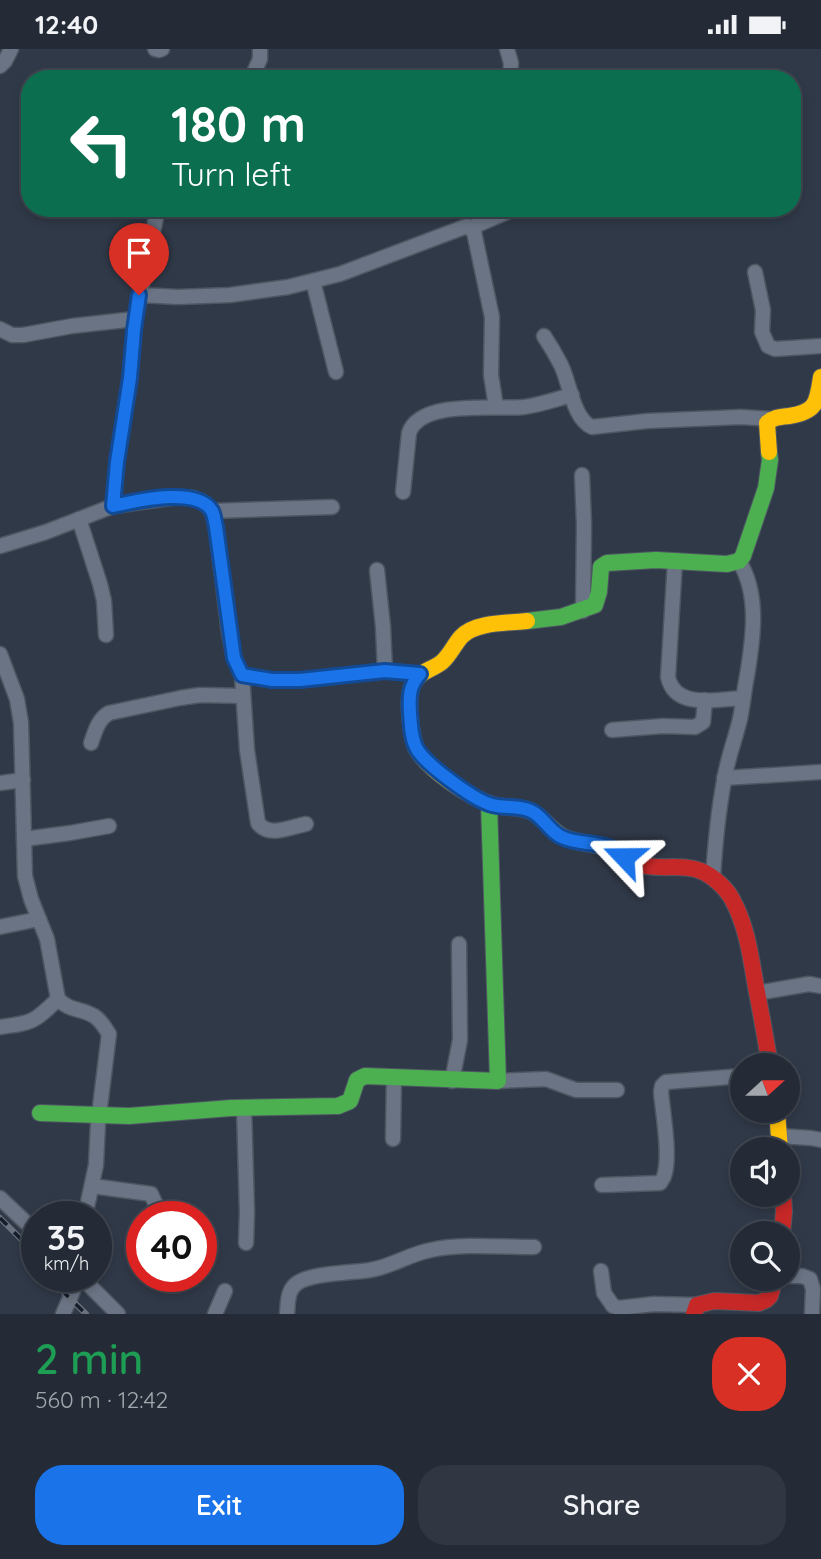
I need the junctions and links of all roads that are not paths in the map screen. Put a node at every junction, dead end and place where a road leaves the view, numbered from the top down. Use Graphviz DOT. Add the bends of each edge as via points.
graph roads {
  1 [pos="11,49"];
  2 [pos="155,49"];
  3 [pos="162,49"];
  4 [pos="260,49"];
  5 [pos="507,49"];
  6 [pos="0,66"];
  7 [pos="255,70"];
  8 [pos="511,70"];
  9 [pos="156,217"];
  10 [pos="496,217"];
  11 [pos="471,228"];
  12 [pos="755,272"];
  13 [pos="313,281"];
  14 [pos="139,295"];
  15 [pos="135,319"];
  16 [pos="0,329"];
  17 [pos="544,336"];
  18 [pos="821,346"];
  19 [pos="336,372"];
  20 [pos="821,377"];
  21 [pos="572,395"];
  22 [pos="496,407"];
  23 [pos="772,419"];
  24 [pos="582,475"];
  25 [pos="403,492"];
  26 [pos="113,506"];
  27 [pos="332,507"];
  28 [pos="212,511"];
  29 [pos="79,519"];
  30 [pos="0,546"];
  31 [pos="675,561"];
  32 [pos="739,561"];
  33 [pos="377,570"];
  34 [pos="583,611"];
  35 [pos="106,635"];
  36 [pos="0,654"];
  37 [pos="385,671"];
  38 [pos="420,674"];
  39 [pos="242,675"];
  40 [pos="243,696"];
  41 [pos="743,698"];
  42 [pos="705,700"];
  43 [pos="612,730"];
  44 [pos="91,743"];
  45 [pos="821,772"];
  46 [pos="724,778"];
  47 [pos="23,780"];
  48 [pos="0,783"];
  49 [pos="489,804"];
  50 [pos="306,824"];
  51 [pos="109,826"];
  52 [pos="24,839"];
  53 [pos="713,878"];
  54 [pos="39,919"];
  55 [pos="0,927"];
  56 [pos="459,944"];
  57 [pos="821,986"];
  58 [pos="757,993"];
  59 [pos="58,999"];
  60 [pos="0,1027"];
  61 [pos="769,1053"];
  62 [pos="394,1077"];
  63 [pos="730,1077"];
  64 [pos="452,1081"];
  65 [pos="498,1081"];
  66 [pos="617,1090"];
  67 [pos="244,1108"];
  68 [pos="40,1113"];
  69 [pos="99,1115"];
  70 [pos="393,1139"];
  71 [pos="800,1140"];
  72 [pos="821,1140"];
  73 [pos="603,1185"];
  74 [pos="92,1186"];
  75 [pos="0,1198"];
  76 [pos="88,1201"];
  77 [pos="154,1201"];
  78 [pos="21,1218"];
  79 [pos="246,1244"];
  80 [pos="534,1247"];
  81 [pos="601,1271"];
  82 [pos="800,1276"];
  83 [pos="225,1291"];
  84 [pos="773,1291"];
  85 [pos="73,1292"];
  86 [pos="95,1292"];
  87 [pos="695,1310"];
  88 [pos="63,1314"];
  89 [pos="118,1314"];
  90 [pos="215,1314"];
  91 [pos="287,1314"];
  92 [pos="812,1314"];
  1 -- 6 [label="street"];
  2 -- 3 [label="street"];
  4 -- 7 [label="street"];
  5 -- 8 [label="street"];
  9 -- 14 [label="street"];
  10 -- 11 [label="street"];
  11 -- 13 [label="street" via="462,227"];
  11 -- 22 [label="street" via="492,317 491,375"];
  12 -- 18 [label="street" via="768,346"];
  13 -- 14 [label="street" via="230,295"];
  13 -- 19 [label="street"];
  14 -- 15 [label="street"];
  15 -- 16 [label="street" via="23,335"];
  15 -- 26 [label="street"];
  17 -- 21 [label="street"];
  20 -- 23 [label="street" via="812,408 802,415"];
  21 -- 22 [label="street" via="525,407"];
  21 -- 23 [label="street" via="578,413 592,427 647,421"];
  22 -- 25 [label="street" via="441,411 411,426"];
  23 -- 32 [label="street" via="766,429 770,472"];
  24 -- 34 [label="street"];
  26 -- 28 [label="street" via="177,497 193,498"];
  26 -- 29 [label="street"];
  27 -- 28 [label="street"];
  28 -- 39 [label="street" via="234,658"];
  29 -- 30 [label="street"];
  29 -- 35 [label="street" via="104,601"];
  31 -- 32 [label="street"];
  31 -- 34 [label="street" via="607,563 601,567 595,605"];
  31 -- 42 [label="street" via="668,677 680,696"];
  32 -- 41 [label="street" via="754,612"];
  33 -- 37 [label="street"];
  34 -- 38 [label="street" via="470,629 445,658"];
  36 -- 47 [label="street" via="17,699"];
  37 -- 38 [label="street"];
  37 -- 39 [label="street" via="300,680"];
  38 -- 49 [label="street" via="410,694 412,736 418,750 430,765"];
  39 -- 40 [label="street"];
  40 -- 44 [label="street" via="200,695 109,713 99,721"];
  40 -- 50 [label="street" via="258,823 274,831"];
  41 -- 42 [label="street"];
  41 -- 46 [label="street"];
  42 -- 43 [label="street" via="703,722 695,727"];
  45 -- 46 [label="street"];
  46 -- 53 [label="street"];
  47 -- 48 [label="street"];
  47 -- 52 [label="street"];
  49 -- 53 [label="street" via="533,811 563,838 611,848 638,864 683,866"];
  49 -- 65 [label="street"];
  51 -- 52 [label="street"];
  52 -- 54 [label="street" via="25,876"];
  53 -- 58 [label="street" via="732,898 737,911"];
  54 -- 55 [label="street"];
  54 -- 59 [label="street"];
  56 -- 64 [label="street" via="460,1040"];
  57 -- 58 [label="street"];
  58 -- 61 [label="street"];
  59 -- 60 [label="street" via="31,1022"];
  59 -- 69 [label="street" via="65,1007 94,1016 108,1034"];
  62 -- 64 [label="street"];
  62 -- 67 [label="street" via="365,1076 358,1080 350,1101 338,1106"];
  62 -- 70 [label="street"];
  63 -- 73 [label="street" via="666,1082 661,1092 666,1151 663,1179 660,1183"];
  64 -- 65 [label="street"];
  65 -- 66 [label="street" via="546,1079 576,1090"];
  67 -- 69 [label="street"];
  67 -- 79 [label="street"];
  68 -- 69 [label="street"];
  69 -- 74 [label="street"];
  71 -- 72 [label="street"];
  74 -- 76 [label="street"];
  74 -- 77 [label="street" via="151,1194"];
  75 -- 78 [label="street"];
  80 -- 91 [label="street" via="435,1249 384,1267 305,1279 290,1291"];
  81 -- 87 [label="street" via="604,1293 612,1306 654,1304"];
  82 -- 92 [label="street" via="810,1279"];
  83 -- 90 [label="street"];
  84 -- 87 [label="street" via="759,1302 713,1301"];
  85 -- 88 [label="street"];
  86 -- 89 [label="street"];
}
